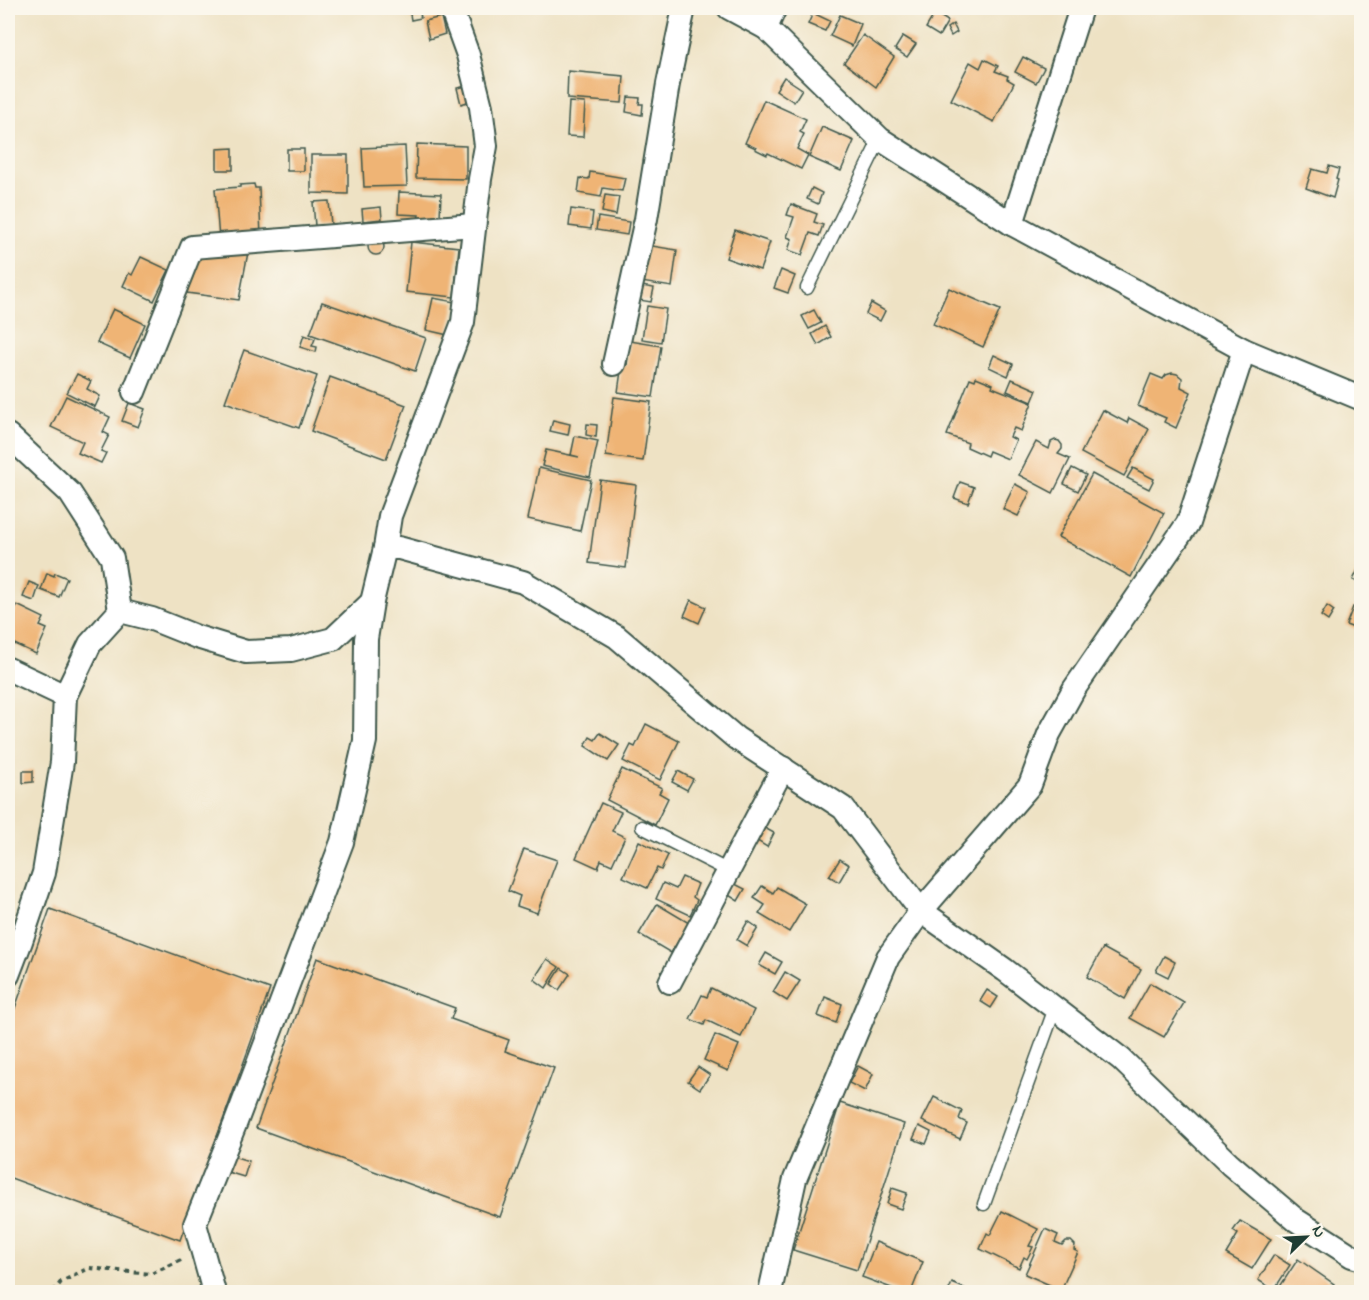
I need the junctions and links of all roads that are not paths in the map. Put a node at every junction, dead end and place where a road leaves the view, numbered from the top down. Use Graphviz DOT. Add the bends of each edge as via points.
graph roads {
  1 [pos="451,8"];
  2 [pos="684,8"];
  3 [pos="729,8"];
  4 [pos="775,8"];
  5 [pos="1081,8"];
  6 [pos="766,28"];
  7 [pos="880,139"];
  8 [pos="1012,224"];
  9 [pos="474,225"];
  10 [pos="807,288"];
  11 [pos="1244,350"];
  12 [pos="614,364"];
  13 [pos="134,392"];
  14 [pos="1362,399"];
  15 [pos="8,435"];
  16 [pos="386,548"];
  17 [pos="372,602"];
  18 [pos="120,611"];
  19 [pos="8,669"];
  20 [pos="65,696"];
  21 [pos="783,768"];
  22 [pos="642,827"];
  23 [pos="729,871"];
  24 [pos="921,911"];
  25 [pos="8,975"];
  26 [pos="670,982"];
  27 [pos="1055,1008"];
  28 [pos="984,1204"];
  29 [pos="1362,1259"];
  30 [pos="214,1293"];
  31 [pos="770,1293"];
  1 -- 9 [label="street" via="468,55 486,146"];
  2 -- 12 [label="street" via="646,219"];
  3 -- 6 [label="street"];
  4 -- 6 [label="street"];
  5 -- 8 [label="street"];
  6 -- 7 [label="street"];
  7 -- 8 [label="street"];
  7 -- 10 [label="lane"];
  8 -- 11 [label="street"];
  9 -- 13 [label="street" via="192,247"];
  9 -- 16 [label="street" via="463,322 390,516"];
  11 -- 14 [label="street"];
  11 -- 24 [label="street" via="1188,523 1074,689 1049,734 1030,785"];
  15 -- 18 [label="street" via="70,493 112,558"];
  16 -- 17 [label="street"];
  16 -- 21 [label="street" via="399,548 523,582 617,638 736,738"];
  17 -- 18 [label="street" via="333,639 291,650 246,652"];
  17 -- 30 [label="street" via="366,639 365,741 342,842 195,1224"];
  18 -- 20 [label="street" via="90,644"];
  19 -- 20 [label="street"];
  20 -- 25 [label="street" via="62,762 44,873"];
  21 -- 23 [label="street"];
  21 -- 24 [label="street" via="843,808"];
  22 -- 23 [label="lane"];
  23 -- 26 [label="street"];
  24 -- 27 [label="street"];
  24 -- 31 [label="street" via="888,957 795,1179"];
  27 -- 28 [label="lane"];
  27 -- 29 [label="street" via="1122,1059 1230,1164 1296,1220"];
}
